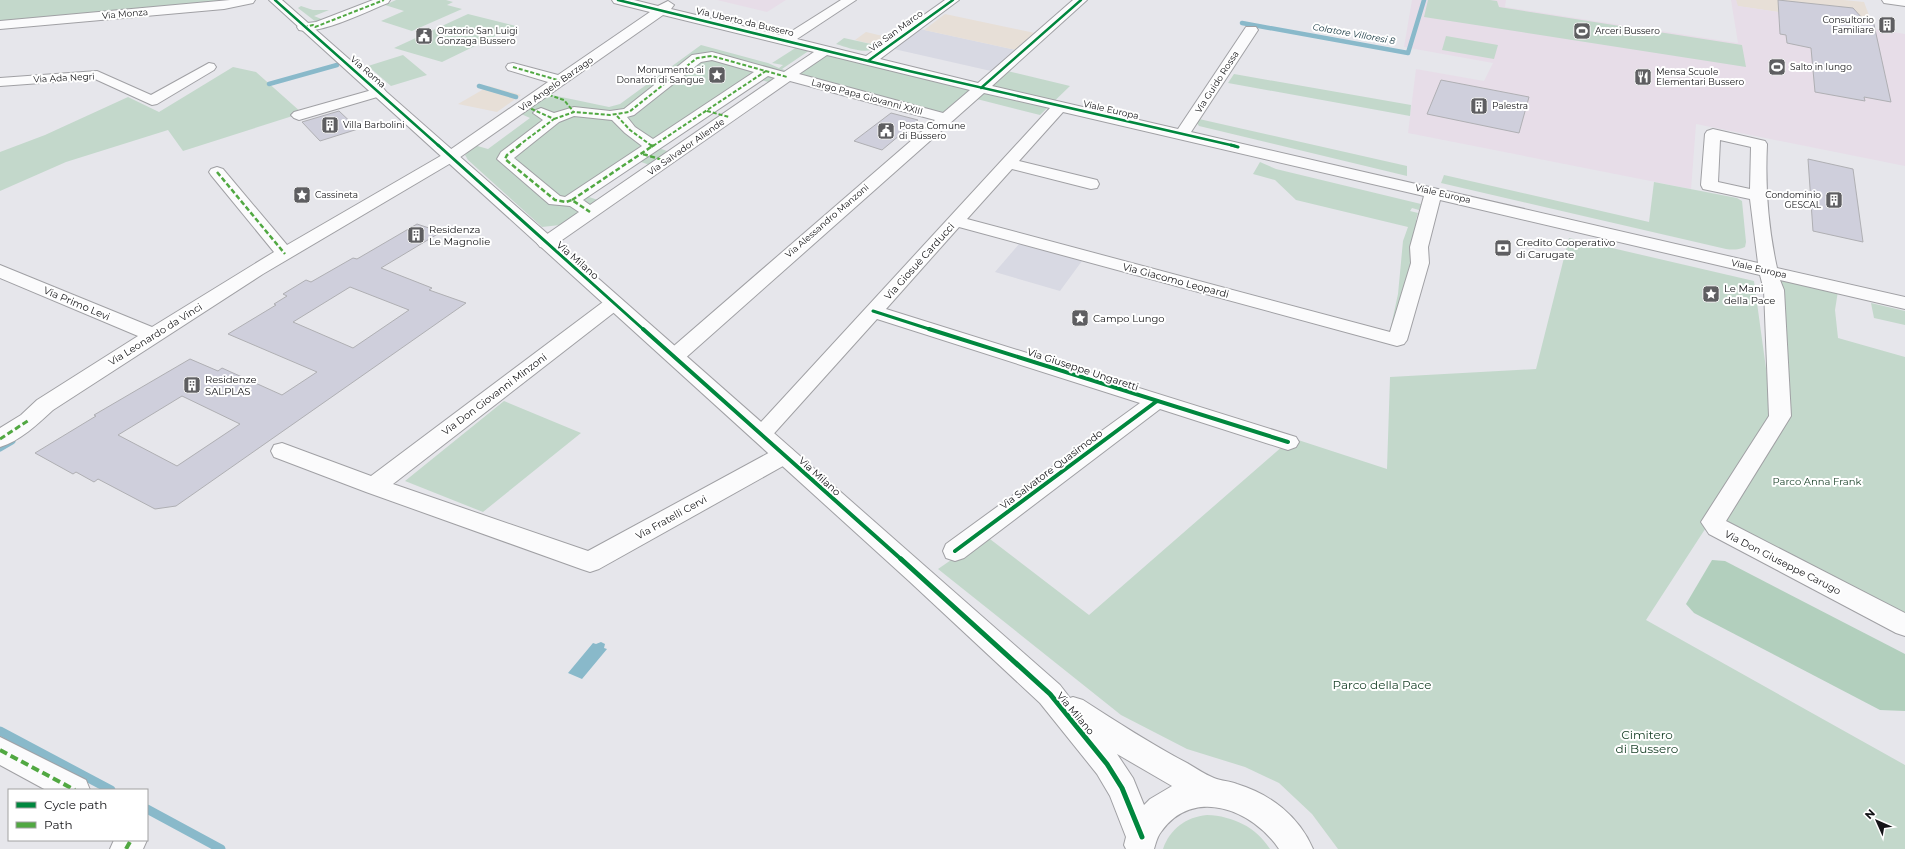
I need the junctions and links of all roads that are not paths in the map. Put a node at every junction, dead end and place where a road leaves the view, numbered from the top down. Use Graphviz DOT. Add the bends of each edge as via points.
graph roads {
  1 [pos="249,0"];
  2 [pos="275,0"];
  3 [pos="384,0"];
  4 [pos="618,0"];
  5 [pos="676,0"];
  6 [pos="850,0"];
  7 [pos="952,0"];
  8 [pos="1081,0"];
  9 [pos="1888,0"];
  10 [pos="1905,2"];
  11 [pos="660,10"];
  12 [pos="0,25"];
  13 [pos="304,27"];
  14 [pos="1251,30"];
  15 [pos="787,40"];
  16 [pos="825,50"];
  17 [pos="868,60"];
  18 [pos="209,67"];
  19 [pos="513,67"];
  20 [pos="766,71"];
  21 [pos="788,76"];
  22 [pos="561,81"];
  23 [pos="0,82"];
  24 [pos="981,88"];
  25 [pos="379,92"];
  26 [pos="543,93"];
  27 [pos="525,106"];
  28 [pos="1060,106"];
  29 [pos="573,111"];
  30 [pos="707,111"];
  31 [pos="299,116"];
  32 [pos="617,116"];
  33 [pos="729,117"];
  34 [pos="945,118"];
  35 [pos="554,119"];
  36 [pos="1182,134"];
  37 [pos="648,150"];
  38 [pos="450,157"];
  39 [pos="666,161"];
  40 [pos="1008,163"];
  41 [pos="217,172"];
  42 [pos="1091,184"];
  43 [pos="1432,192"];
  44 [pos="1759,196"];
  45 [pos="572,200"];
  46 [pos="590,212"];
  47 [pos="955,221"];
  48 [pos="546,243"];
  49 [pos="284,254"];
  50 [pos="0,271"];
  51 [pos="1768,271"];
  52 [pos="614,303"];
  53 [pos="1905,303"];
  54 [pos="873,311"];
  55 [pos="153,335"];
  56 [pos="675,356"];
  57 [pos="1157,401"];
  58 [pos="761,434"];
  59 [pos="0,439"];
  60 [pos="1288,442"];
  61 [pos="282,451"];
  62 [pos="784,454"];
  63 [pos="374,486"];
  64 [pos="955,551"];
  65 [pos="1905,625"];
  66 [pos="1050,694"];
  67 [pos="0,750"];
  68 [pos="73,789"];
  69 [pos="1213,793"];
  70 [pos="1141,843"];
  71 [pos="1297,849"];
  1 -- 12 [label="street, Via Monza"];
  2 -- 13 [label="street, Via Roma"];
  3 -- 13 [label="street" via="315,27"];
  4 -- 11 [label="street, Via Uberto da Bussero"];
  5 -- 11 [label="street, Via Angelo Barzago"];
  6 -- 15 [label="street"];
  7 -- 17 [label="street, Via San Marco"];
  8 -- 24 [label="street, Via Alessandro Manzoni"];
  9 -- 10 [label="street"];
  11 -- 15 [label="street, Via Uberto da Bussero"];
  11 -- 22 [label="street, Via Angelo Barzago"];
  13 -- 25 [label="street, Via Roma"];
  14 -- 36 [label="street, Via Guido Rossa"];
  15 -- 16 [label="street, Via Uberto da Bussero"];
  16 -- 17 [label="street"];
  16 -- 21 [label="street, Via Salvador Allende"];
  17 -- 24 [label="street"];
  18 -- 23 [label="street, Via Ada Negri" via="152,101 96,75"];
  19 -- 22 [label="street"];
  20 -- 21 [label="street, Largo Papa Giovanni XXIII"];
  20 -- 30 [label="street"];
  20 -- 32 [label="street, Largo Papa Giovanni XXIII" via="712,56 700,57 630,112"];
  21 -- 33 [label="street, Via Salvador Allende"];
  21 -- 34 [label="street, Largo Papa Giovanni XXIII"];
  22 -- 26 [label="street, Via Angelo Barzago"];
  24 -- 28 [label="street, Viale Europa"];
  24 -- 34 [label="street, Via Alessandro Manzoni"];
  25 -- 31 [label="street"];
  25 -- 38 [label="street, Via Roma"];
  26 -- 27 [label="street, Via Angelo Barzago"];
  26 -- 29 [label="street" via="559,97 570,105"];
  27 -- 35 [label="street"];
  27 -- 38 [label="street, Via Angelo Barzago"];
  28 -- 36 [label="street, Viale Europa"];
  28 -- 40 [label="street, Via Giosuè Carducci"];
  29 -- 32 [label="street"];
  29 -- 35 [label="street"];
  30 -- 33 [label="street"];
  30 -- 37 [label="street"];
  32 -- 37 [label="street"];
  33 -- 39 [label="street, Via Salvador Allende"];
  34 -- 56 [label="street, Via Alessandro Manzoni"];
  35 -- 45 [label="street" via="505,159 555,200"];
  36 -- 43 [label="street, Viale Europa"];
  37 -- 39 [label="street"];
  37 -- 45 [label="street"];
  38 -- 48 [label="street, Via Milano"];
  38 -- 49 [label="street, Via Leonardo da Vinci"];
  39 -- 46 [label="street, Via Salvador Allende"];
  40 -- 42 [label="street"];
  40 -- 47 [label="street, Via Giosuè Carducci"];
  41 -- 49 [label="street"];
  43 -- 47 [label="street, Via Giacomo Leopardi" via="1419,247 1420,263 1397,340"];
  43 -- 51 [label="street, Viale Europa"];
  44 -- 51 [label="street"];
  45 -- 46 [label="street"];
  46 -- 48 [label="street, Via Salvador Allende"];
  47 -- 54 [label="street, Via Giosuè Carducci"];
  48 -- 52 [label="street, Via Milano"];
  49 -- 55 [label="street, Via Leonardo da Vinci"];
  50 -- 55 [label="street, Via Primo Levi"];
  51 -- 53 [label="street, Viale Europa"];
  51 -- 65 [label="street, Via Don Giuseppe Carugo" via="1774,290 1780,416 1713,522 1718,528"];
  52 -- 56 [label="street, Via Milano"];
  52 -- 63 [label="street, Via Don Giovanni Minzoni"];
  54 -- 57 [label="street, Via Giuseppe Ungaretti"];
  54 -- 58 [label="street, Via Giosuè Carducci"];
  55 -- 59 [label="street, Via Leonardo da Vinci" via="45,404 30,420"];
  56 -- 58 [label="street, Via Milano"];
  57 -- 60 [label="street, Via Giuseppe Ungaretti"];
  57 -- 64 [label="street, Via Salvatore Quasimodo"];
  58 -- 62 [label="street, Via Milano"];
  61 -- 63 [label="street"];
  62 -- 63 [label="street, Via Fratelli Cervi" via="590,562"];
  62 -- 66 [label="street, Via Milano"];
  66 -- 69 [label="street, Via Milano" via="1121,742"];
  66 -- 70 [label="street, Via Milano" via="1107,764 1122,788"];
  67 -- 68 [label="street"];
  69 -- 70 [label="street, Via Milano" via="1185,796 1169,803 1153,817"];
  69 -- 71 [label="street, Via Milano" via="1239,798 1259,808 1277,822"];
}
